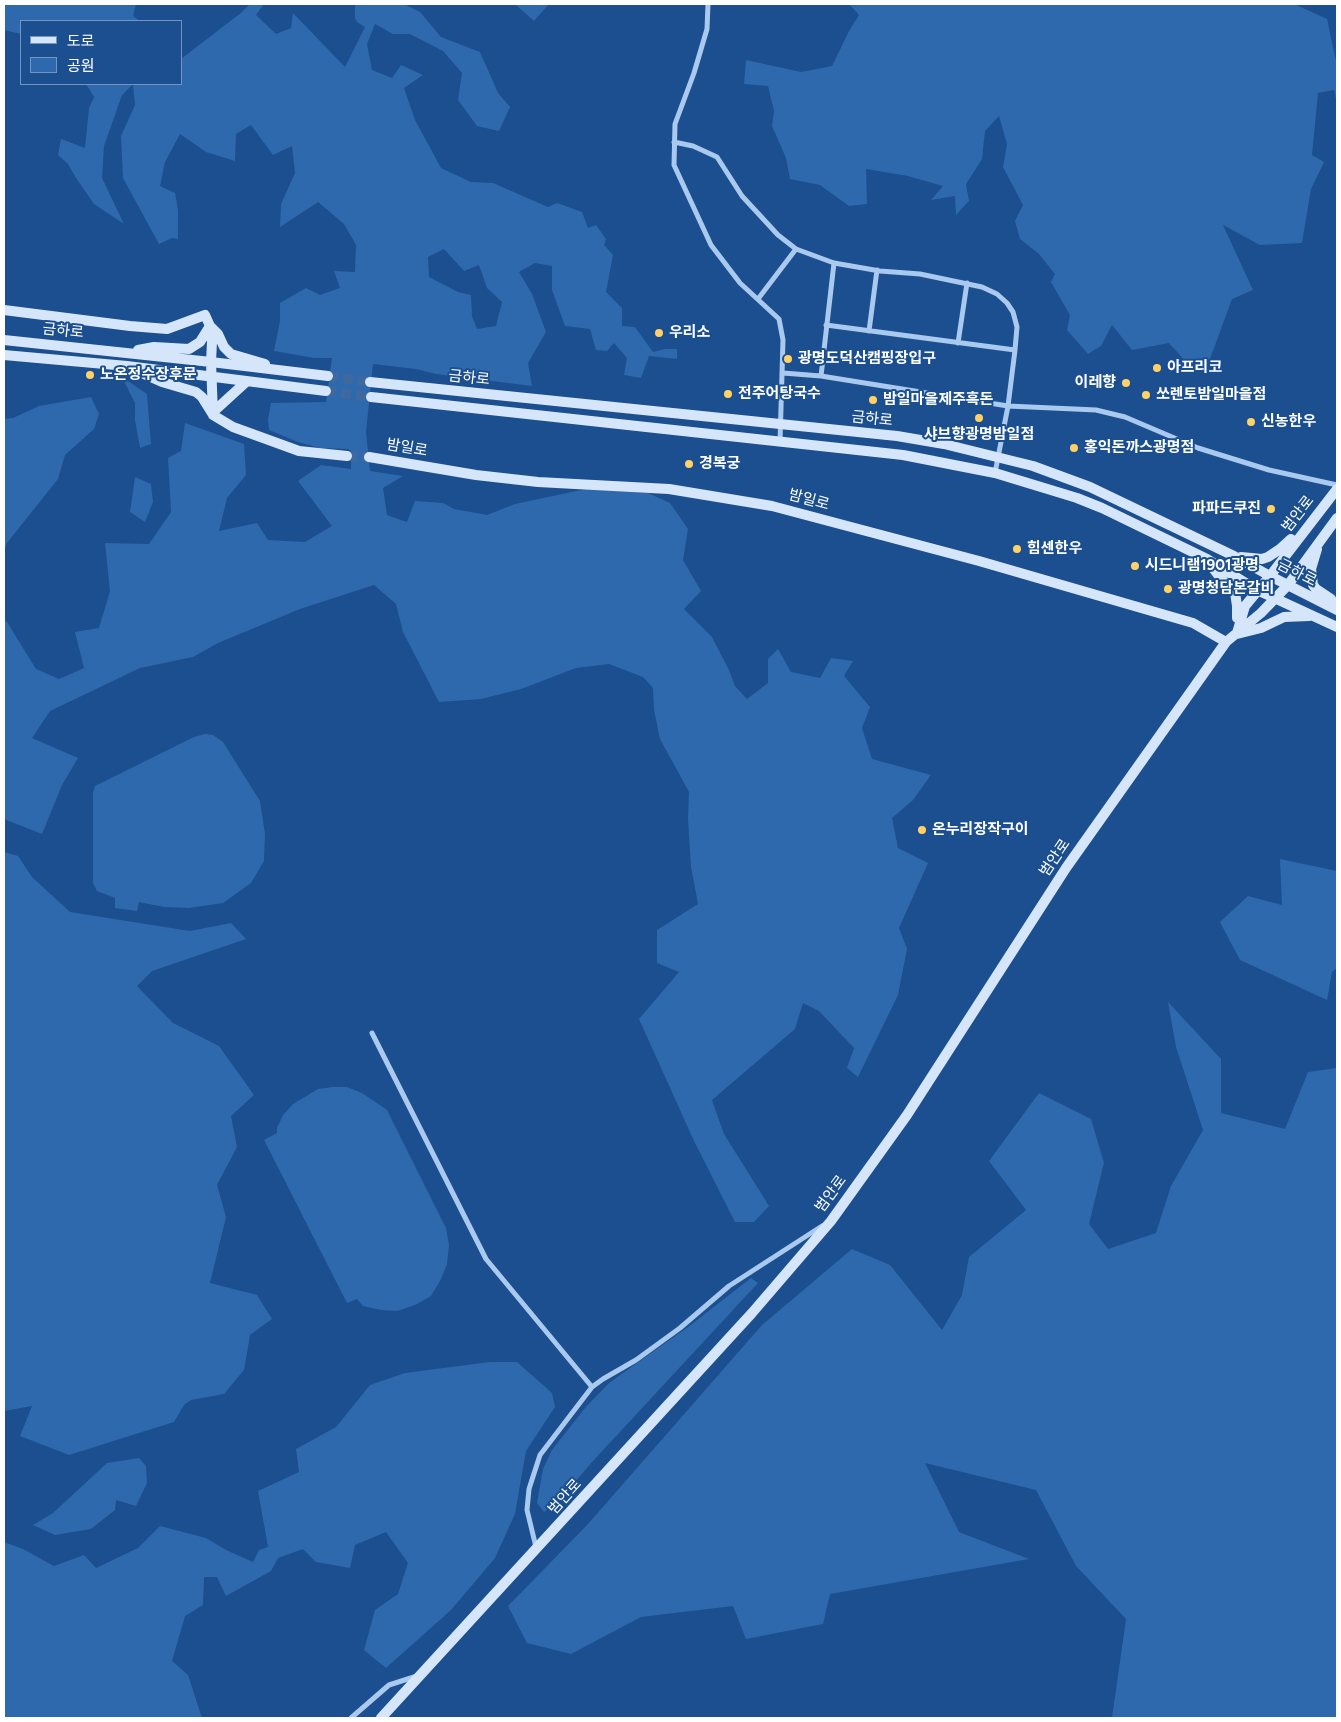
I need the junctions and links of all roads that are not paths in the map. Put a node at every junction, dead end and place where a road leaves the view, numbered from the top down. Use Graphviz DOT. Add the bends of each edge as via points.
graph roads {
  1 [pos="708,4"];
  2 [pos="674,142"];
  3 [pos="796,249"];
  4 [pos="834,263"];
  5 [pos="877,270"];
  6 [pos="967,283"];
  7 [pos="758,299"];
  8 [pos="4,310"];
  9 [pos="826,325"];
  10 [pos="210,326"];
  11 [pos="869,330"];
  12 [pos="4,340"];
  13 [pos="958,343"];
  14 [pos="1015,350"];
  15 [pos="125,352"];
  16 [pos="4,355"];
  17 [pos="211,362"];
  18 [pos="127,366"];
  19 [pos="287,371"];
  20 [pos="783,373"];
  21 [pos="328,376"];
  22 [pos="821,376"];
  23 [pos="211,377"];
  24 [pos="246,382"];
  25 [pos="370,382"];
  26 [pos="326,391"];
  27 [pos="371,397"];
  28 [pos="1008,406"];
  29 [pos="212,412"];
  30 [pos="782,425"];
  31 [pos="780,442"];
  32 [pos="347,456"];
  33 [pos="369,457"];
  34 [pos="997,457"];
  35 [pos="995,473"];
  36 [pos="1337,487"];
  37 [pos="1337,518"];
  38 [pos="1308,525"];
  39 [pos="1318,544"];
  40 [pos="1234,556"];
  41 [pos="1207,560"];
  42 [pos="1270,576"];
  43 [pos="1288,585"];
  44 [pos="1257,590"];
  45 [pos="1274,598"];
  46 [pos="1337,609"];
  47 [pos="1315,616"];
  48 [pos="1337,627"];
  49 [pos="1236,634"];
  50 [pos="1226,642"];
  51 [pos="372,1033"];
  52 [pos="831,1221"];
  53 [pos="592,1388"];
  54 [pos="536,1550"];
  55 [pos="422,1675"];
  56 [pos="386,1716"];
  57 [pos="352,1718"];
  1 -- 2 [label="street" via="706,29 675,124"];
  2 -- 3 [label="street" via="717,157 742,196 778,235"];
  2 -- 7 [label="street" via="674,165 711,245 740,283"];
  3 -- 4 [label="street"];
  3 -- 7 [label="street"];
  4 -- 5 [label="street"];
  4 -- 9 [label="street"];
  5 -- 6 [label="street"];
  5 -- 11 [label="street"];
  6 -- 13 [label="street"];
  6 -- 14 [label="street" via="997,294 1014,312 1017,327"];
  7 -- 20 [label="street" via="780,319"];
  8 -- 10 [label="main road" via="167,329 206,314"];
  9 -- 11 [label="street"];
  9 -- 22 [label="street"];
  10 -- 15 [label="main road" via="200,342 189,349 154,347"];
  10 -- 17 [label="main road"];
  10 -- 19 [label="main road" via="231,354"];
  11 -- 13 [label="street"];
  12 -- 15 [label="main road, 금하로"];
  13 -- 14 [label="street"];
  14 -- 28 [label="street"];
  15 -- 17 [label="main road, 금하로"];
  16 -- 18 [label="main road, 금하로"];
  17 -- 19 [label="main road, 금하로"];
  17 -- 23 [label="main road"];
  18 -- 23 [label="main road, 금하로"];
  18 -- 29 [label="main road" via="162,382 196,392"];
  19 -- 21 [label="main road, 금하로"];
  20 -- 22 [label="street"];
  20 -- 30 [label="street"];
  22 -- 28 [label="street"];
  23 -- 24 [label="main road, 금하로"];
  23 -- 29 [label="main road"];
  24 -- 26 [label="main road, 금하로"];
  24 -- 29 [label="main road"];
  25 -- 30 [label="main road, 금하로"];
  27 -- 31 [label="main road, 금하로"];
  28 -- 34 [label="street"];
  28 -- 36 [label="street" via="1096,410 1125,417 1198,448"];
  29 -- 32 [label="main road" via="233,427 298,451"];
  30 -- 31 [label="street"];
  30 -- 34 [label="main road, 금하로" via="897,436"];
  31 -- 35 [label="main road, 금하로" via="903,455"];
  33 -- 50 [label="main road, 밤일로" via="476,475 669,489 772,506 979,560 1193,624"];
  34 -- 35 [label="street"];
  34 -- 40 [label="main road, 금하로" via="1090,487"];
  35 -- 41 [label="main road, 금하로" via="1102,508"];
  36 -- 38 [label="main road, 범안로"];
  37 -- 39 [label="main road, 범안로"];
  38 -- 40 [label="main road" via="1268,557"];
  38 -- 42 [label="main road, 범안로"];
  39 -- 43 [label="main road, 범안로"];
  39 -- 46 [label="main road" via="1311,569 1312,585 1331,599"];
  40 -- 42 [label="main road, 금하로"];
  41 -- 44 [label="main road, 금하로"];
  41 -- 49 [label="main road" via="1234,592"];
  42 -- 43 [label="main road, 금하로"];
  42 -- 44 [label="main road, 범안로"];
  43 -- 45 [label="main road, 범안로"];
  43 -- 46 [label="main road, 금하로"];
  44 -- 45 [label="main road, 금하로"];
  44 -- 49 [label="main road, 범안로" via="1245,606"];
  45 -- 47 [label="main road, 금하로"];
  45 -- 49 [label="main road, 범안로"];
  47 -- 48 [label="main road, 금하로"];
  47 -- 49 [label="main road" via="1284,617 1261,628"];
  49 -- 50 [label="main road, 범안로"];
  50 -- 52 [label="main road, 범안로" via="1066,868 907,1115"];
  51 -- 53 [label="street" via="486,1259"];
  52 -- 53 [label="street" via="729,1286 680,1328"];
  52 -- 54 [label="main road, 범안로" via="752,1313"];
  53 -- 54 [label="street" via="540,1455 529,1488 528,1510"];
  54 -- 55 [label="main road, 범안로"];
  55 -- 56 [label="main road, 범안로"];
  55 -- 57 [label="street" via="388,1685"];
}
